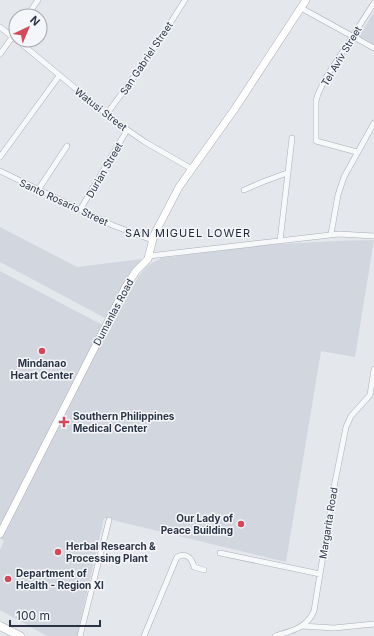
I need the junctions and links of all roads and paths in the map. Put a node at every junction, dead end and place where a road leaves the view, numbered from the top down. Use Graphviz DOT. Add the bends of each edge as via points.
graph roads {
  1 [pos="184,0"];
  2 [pos="306,0"];
  3 [pos="374,3"];
  4 [pos="301,8"];
  5 [pos="352,36"];
  6 [pos="8,45"];
  7 [pos="27,48"];
  8 [pos="374,48"];
  9 [pos="0,54"];
  10 [pos="59,76"];
  11 [pos="106,115"];
  12 [pos="374,123"];
  13 [pos="127,130"];
  14 [pos="292,138"];
  15 [pos="67,146"];
  16 [pos="357,152"];
  17 [pos="0,157"];
  18 [pos="192,168"];
  19 [pos="0,171"];
  20 [pos="287,173"];
  21 [pos="38,190"];
  22 [pos="244,190"];
  23 [pos="80,210"];
  24 [pos="331,234"];
  25 [pos="374,235"];
  26 [pos="152,240"];
  27 [pos="280,241"];
  28 [pos="149,256"];
  29 [pos="374,369"];
  30 [pos="372,395"];
  31 [pos="109,520"];
  32 [pos="0,534"];
  33 [pos="220,553"];
  34 [pos="204,570"];
  35 [pos="320,574"];
  36 [pos="374,624"];
  37 [pos="0,626"];
  38 [pos="302,626"];
  39 [pos="20,636"];
  40 [pos="80,636"];
  41 [pos="144,636"];
  42 [pos="276,636"];
  1 -- 11 [label="street, San Gabriel Street" via="147,60"];
  2 -- 4 [label="main road"];
  3 -- 5 [label="street, Tel Aviv Street"];
  4 -- 5 [label="street"];
  4 -- 18 [label="main road" via="234,110"];
  5 -- 8 [label="street"];
  5 -- 16 [label="street, Tel Aviv Street" via="318,94 314,137 317,142"];
  6 -- 9 [label="street"];
  7 -- 10 [label="street, Watusi Street"];
  10 -- 11 [label="street, Watusi Street"];
  10 -- 17 [label="street"];
  11 -- 13 [label="street, Watusi Street"];
  12 -- 16 [label="street"];
  13 -- 18 [label="street, Watusi Street"];
  13 -- 23 [label="street, Durian Street"];
  14 -- 20 [label="street"];
  15 -- 21 [label="street"];
  16 -- 24 [label="street" via="342,184"];
  18 -- 26 [label="main road" via="179,187"];
  19 -- 21 [label="street, Santo Rosario Street"];
  20 -- 22 [label="street"];
  20 -- 27 [label="street"];
  21 -- 23 [label="street, Santo Rosario Street"];
  23 -- 26 [label="street, Santo Rosario Street"];
  24 -- 25 [label="street"];
  24 -- 27 [label="street"];
  26 -- 28 [label="main road"];
  27 -- 28 [label="street"];
  28 -- 32 [label="main road, Dumanlas Road" via="124,288"];
  29 -- 30 [label="street"];
  30 -- 35 [label="street, Margarita Road" via="351,416 346,427 334,482"];
  31 -- 40 [label="street"];
  33 -- 35 [label="street"];
  34 -- 41 [label="street" via="194,567 190,557 177,557"];
  35 -- 38 [label="street, Margarita Road" via="314,611 311,618"];
  36 -- 38 [label="street" via="334,628"];
  37 -- 39 [label="main road"];
  38 -- 42 [label="street"];
}
